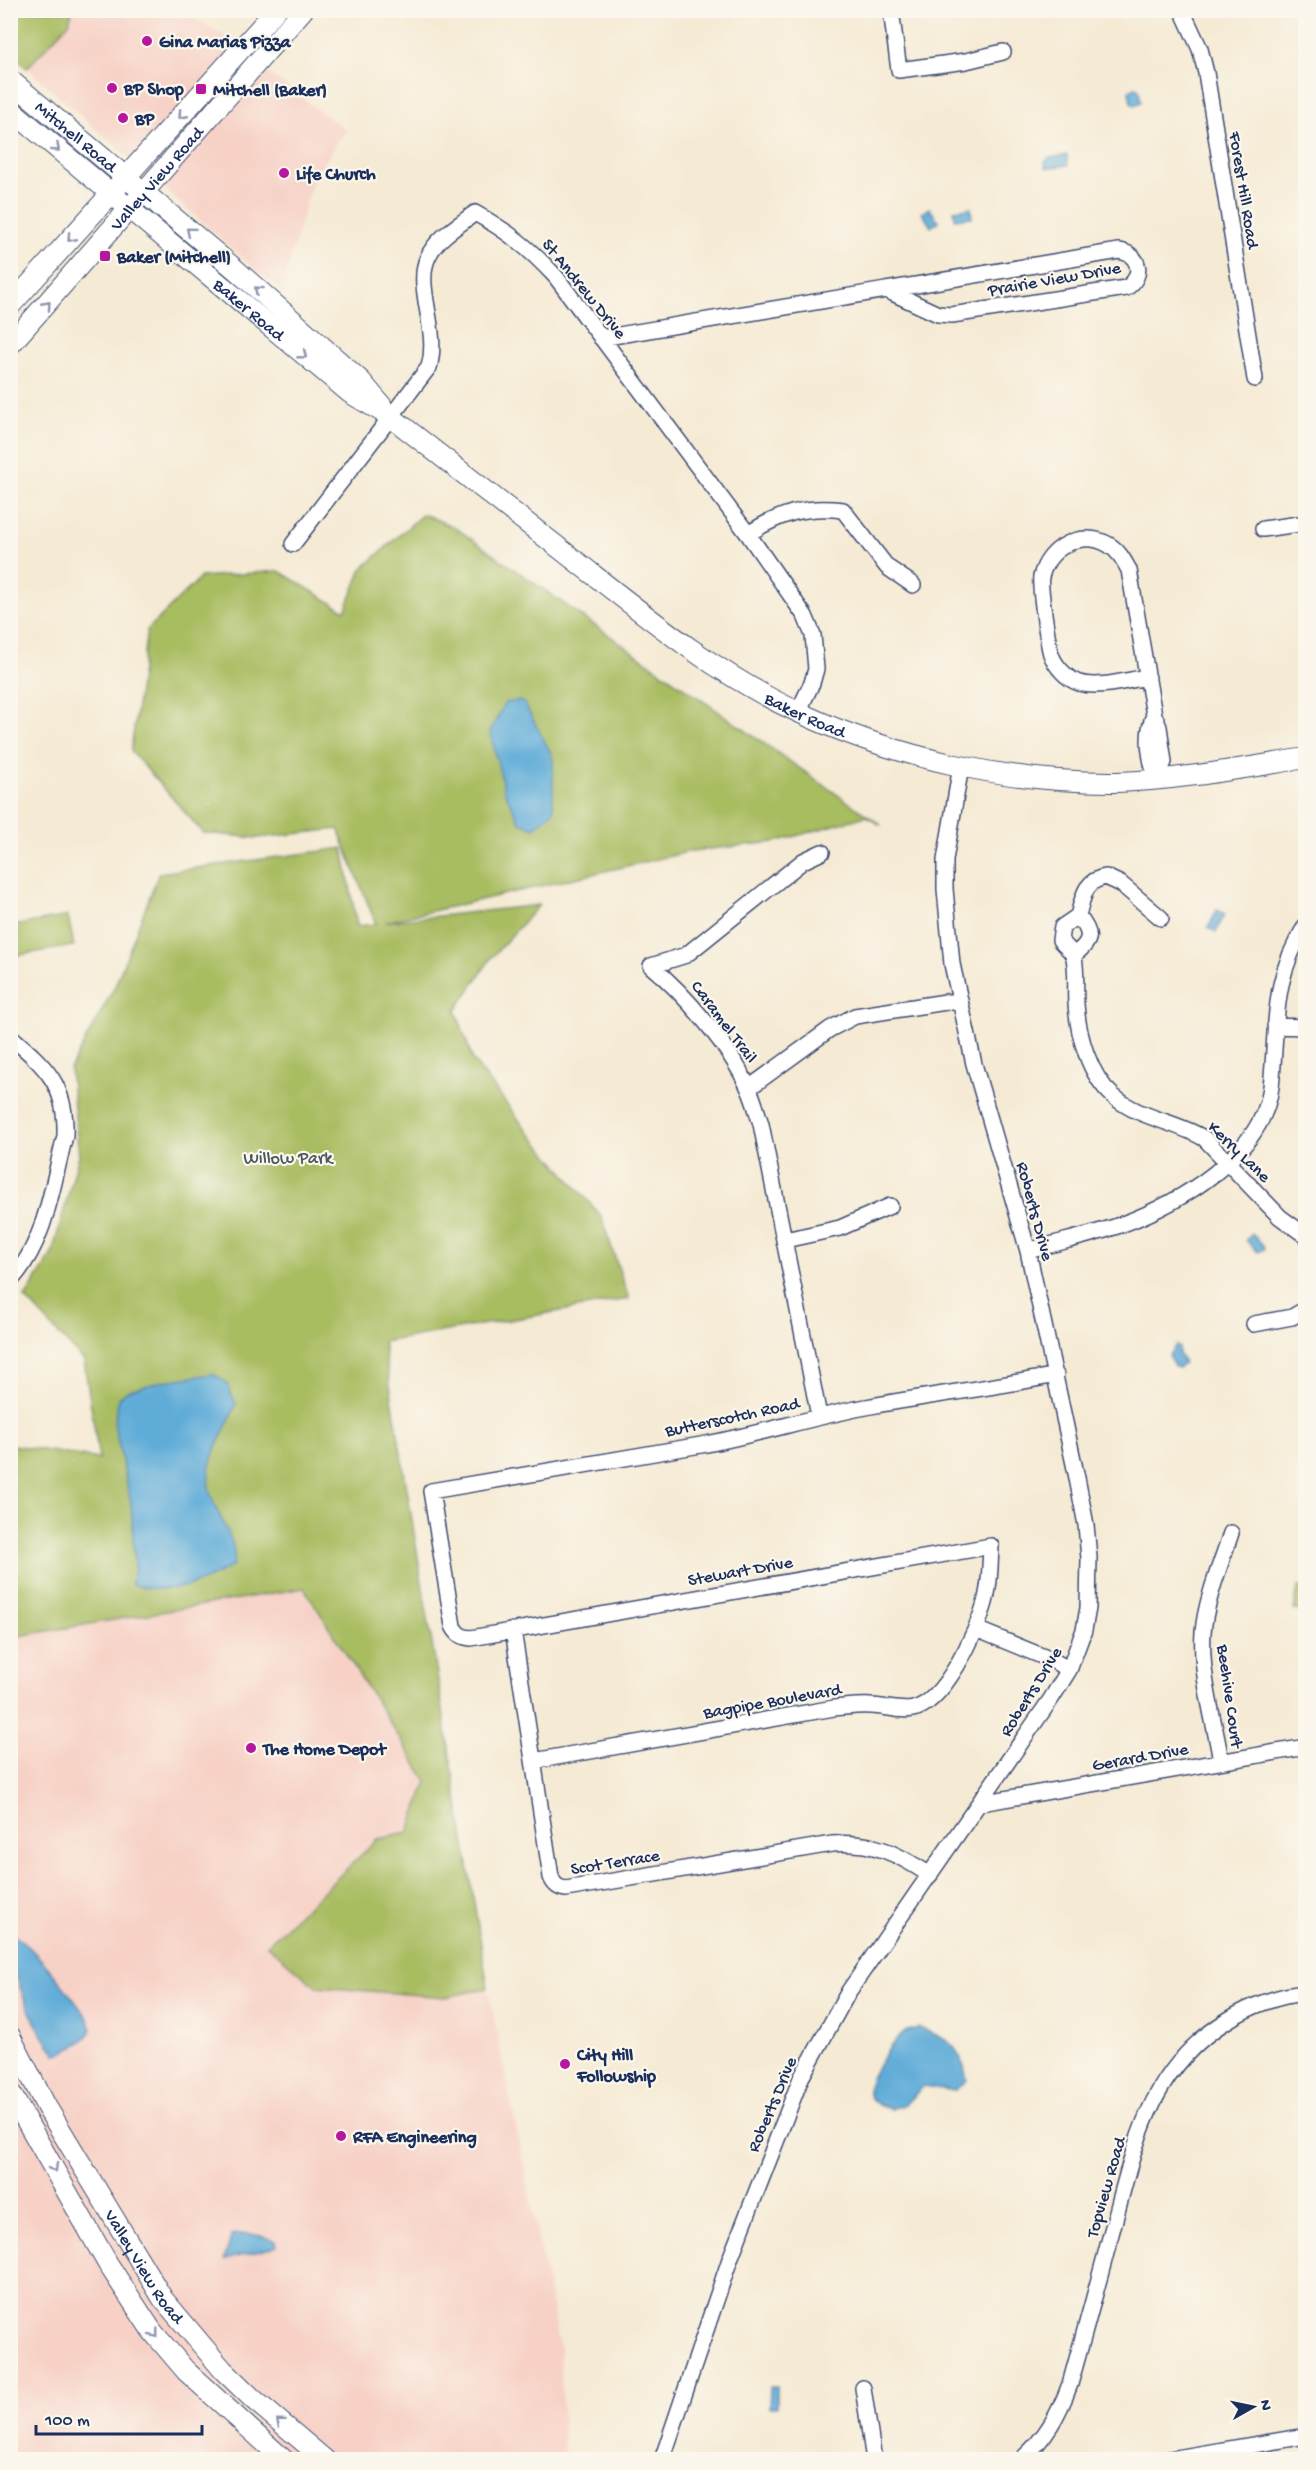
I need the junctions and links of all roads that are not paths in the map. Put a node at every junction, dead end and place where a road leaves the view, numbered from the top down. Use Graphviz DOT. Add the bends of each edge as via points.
graph roads {
  1 [pos="276,10"];
  2 [pos="303,10"];
  3 [pos="891,10"];
  4 [pos="1182,10"];
  5 [pos="1003,52"];
  6 [pos="10,80"];
  7 [pos="10,109"];
  8 [pos="126,178"];
  9 [pos="143,193"];
  10 [pos="111,195"];
  11 [pos="129,210"];
  12 [pos="886,290"];
  13 [pos="10,306"];
  14 [pos="602,338"];
  15 [pos="10,345"];
  16 [pos="1255,379"];
  17 [pos="392,417"];
  18 [pos="1305,523"];
  19 [pos="1263,529"];
  20 [pos="748,534"];
  21 [pos="293,544"];
  22 [pos="913,585"];
  23 [pos="1148,676"];
  24 [pos="798,712"];
  25 [pos="1305,758"];
  26 [pos="961,766"];
  27 [pos="1156,779"];
  28 [pos="822,852"];
  29 [pos="1078,916"];
  30 [pos="1161,918"];
  31 [pos="1305,925"];
  32 [pos="1074,955"];
  33 [pos="959,1002"];
  34 [pos="1275,1026"];
  35 [pos="1305,1027"];
  36 [pos="10,1036"];
  37 [pos="749,1088"];
  38 [pos="1226,1164"];
  39 [pos="890,1206"];
  40 [pos="1305,1236"];
  41 [pos="785,1240"];
  42 [pos="1028,1251"];
  43 [pos="10,1281"];
  44 [pos="1305,1309"];
  45 [pos="1254,1324"];
  46 [pos="1048,1377"];
  47 [pos="819,1416"];
  48 [pos="431,1491"];
  49 [pos="1231,1533"];
  50 [pos="976,1629"];
  51 [pos="513,1630"];
  52 [pos="1068,1670"];
  53 [pos="1305,1747"];
  54 [pos="534,1761"];
  55 [pos="1221,1761"];
  56 [pos="981,1803"];
  57 [pos="930,1875"];
  58 [pos="1305,1993"];
  59 [pos="10,2036"];
  60 [pos="10,2092"];
  61 [pos="863,2388"];
  62 [pos="1305,2436"];
  63 [pos="285,2460"];
  64 [pos="325,2460"];
  65 [pos="662,2460"];
  66 [pos="874,2460"];
  67 [pos="1021,2460"];
  68 [pos="1164,2460"];
  1 -- 8 [label="main road, Valley View Road, one-way"];
  2 -- 9 [label="main road, Valley View Road"];
  3 -- 5 [label="street" via="899,70"];
  4 -- 16 [label="street, Forest Hill Road" via="1206,73"];
  6 -- 8 [label="main road, Mitchell Road"];
  7 -- 10 [label="main road, Mitchell Road, one-way"];
  8 -- 9 [label="main road, Mitchell Road"];
  8 -- 10 [label="main road, Valley View Road"];
  9 -- 11 [label="main road, Valley View Road"];
  17 -- 9 [label="main road, Baker Road, one-way" via="361,381"];
  10 -- 11 [label="main road, Baker Road"];
  10 -- 13 [label="main road, Valley View Road, one-way"];
  15 -- 11 [label="main road, Valley View Road, one-way"];
  11 -- 17 [label="main road, Baker Road, one-way" via="350,393"];
  12 -- 12 [label="street, Prairie View Drive" via="1119,251 1134,257 1138,267 1138,277 1126,288 952,315 931,311"];
  12 -- 14 [label="street, Prairie View Drive"];
  14 -- 17 [label="street, St Andrew Drive" via="533,252 506,230 475,213 435,246 427,258 424,279 433,353 421,380"];
  14 -- 20 [label="street, St Andrew Drive"];
  17 -- 21 [label="street, St Andrew Drive"];
  17 -- 24 [label="main road, Baker Road" via="658,626 707,661"];
  18 -- 19 [label="street"];
  20 -- 22 [label="street" via="784,514 843,510 886,567"];
  20 -- 24 [label="street, St Andrew Drive" via="805,616 813,635 816,669"];
  23 -- 23 [label="street" via="1129,570 1121,556 1102,543 1081,538 1053,553 1040,579 1051,654 1058,667 1077,682 1089,685"];
  23 -- 27 [label="street" via="1164,762"];
  24 -- 26 [label="main road, Baker Road" via="881,744"];
  25 -- 27 [label="main road, Baker Road"];
  26 -- 27 [label="main road, Baker Road" via="1064,780"];
  26 -- 33 [label="street, Roberts Drive" via="945,860 948,923"];
  28 -- 37 [label="street, Caramel Trail" via="803,861 686,955 651,966 673,984"];
  29 -- 30 [label="street, Kerry Lane" via="1087,887 1106,877 1121,884"];
  29 -- 32 [label="street" via="1087,926 1089,936"];
  29 -- 32 [label="street, Kerry Lane" via="1066,922 1059,933 1064,946"];
  31 -- 34 [label="street" via="1281,978"];
  32 -- 38 [label="street, Kerry Lane" via="1078,1027 1098,1079 1130,1108 1198,1135"];
  33 -- 37 [label="street" via="855,1016 830,1029"];
  33 -- 42 [label="street, Roberts Drive"];
  34 -- 35 [label="street"];
  34 -- 38 [label="street" via="1267,1105 1252,1136"];
  36 -- 43 [label="street" via="49,1072 66,1118 65,1136 34,1249"];
  37 -- 41 [label="street, Caramel Trail" via="761,1124"];
  38 -- 40 [label="street, Kerry Lane"];
  38 -- 42 [label="street" via="1153,1211"];
  39 -- 41 [label="street" via="840,1228"];
  41 -- 47 [label="street, Caramel Trail"];
  42 -- 46 [label="street, Roberts Drive"];
  44 -- 45 [label="street" via="1292,1317"];
  46 -- 47 [label="street, Butterscotch Road"];
  46 -- 52 [label="street, Roberts Drive" via="1082,1502 1089,1558 1084,1630"];
  47 -- 48 [label="street, Butterscotch Road" via="731,1440"];
  48 -- 51 [label="street, Stewart Drive" via="456,1632 471,1638"];
  49 -- 55 [label="street, Beehive Court" via="1203,1630 1206,1678"];
  50 -- 51 [label="street, Stewart Drive" via="988,1588 991,1546"];
  50 -- 52 [label="street"];
  50 -- 54 [label="street, Bagpipe Boulevard" via="936,1695 912,1709 834,1708"];
  51 -- 54 [label="street, Scot Terrace"];
  52 -- 56 [label="street, Roberts Drive"];
  53 -- 55 [label="street, Gerard Drive"];
  54 -- 57 [label="street, Scot Terrace" via="551,1877 560,1888 853,1842 895,1853"];
  55 -- 56 [label="street, Gerard Drive"];
  56 -- 57 [label="street, Roberts Drive"];
  57 -- 65 [label="street, Roberts Drive" via="849,1992 801,2078 734,2250"];
  58 -- 67 [label="street, Topview Road" via="1269,2001 1216,2028 1192,2047 1156,2095 1138,2138 1061,2409 1048,2431"];
  64 -- 59 [label="main road, Valley View Road, one-way" via="223,2370 163,2299 46,2106"];
  60 -- 63 [label="main road, Valley View Road, one-way" via="108,2264 152,2331 186,2371"];
  61 -- 66 [label="street"];
  62 -- 68 [label="street"];
}
